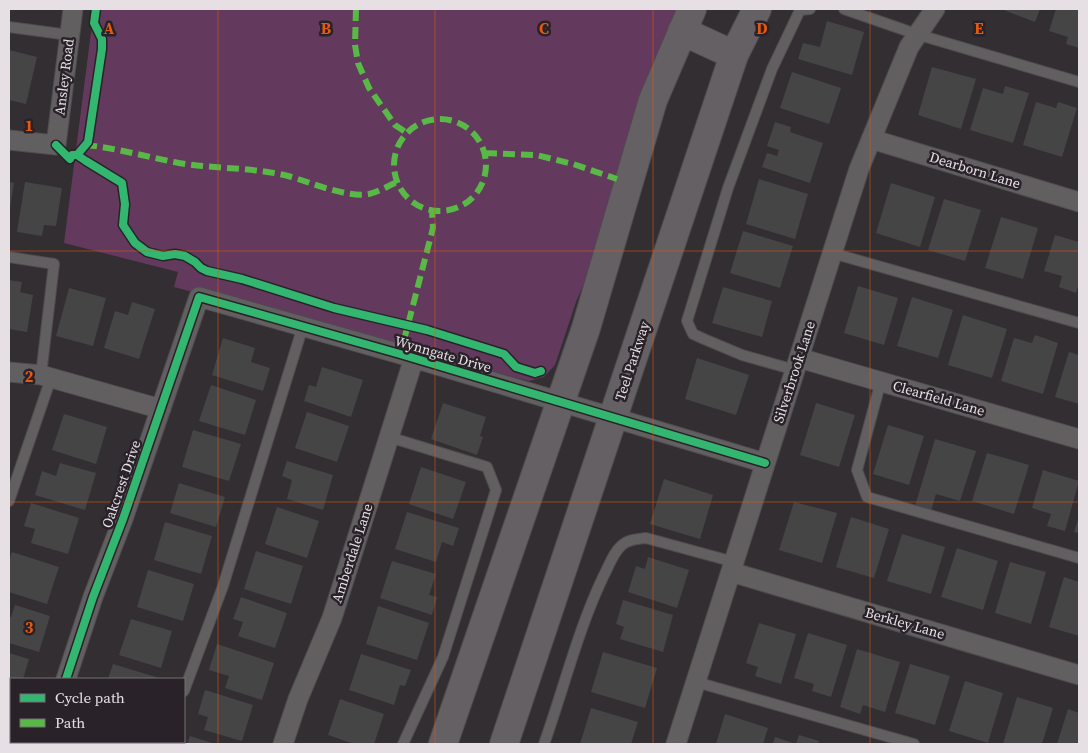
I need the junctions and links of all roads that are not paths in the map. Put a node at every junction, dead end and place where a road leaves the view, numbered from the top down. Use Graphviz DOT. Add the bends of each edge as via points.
graph roads {
  1 [pos="73,9"];
  2 [pos="757,9"];
  3 [pos="810,9"];
  4 [pos="844,9"];
  5 [pos="935,9"];
  6 [pos="687,20"];
  7 [pos="9,27"];
  8 [pos="916,34"];
  9 [pos="69,35"];
  10 [pos="734,55"];
  11 [pos="1079,82"];
  12 [pos="871,139"];
  13 [pos="9,140"];
  14 [pos="1079,202"];
  15 [pos="832,253"];
  16 [pos="9,257"];
  17 [pos="198,297"];
  18 [pos="1079,323"];
  19 [pos="303,326"];
  20 [pos="414,358"];
  21 [pos="797,364"];
  22 [pos="9,372"];
  23 [pos="46,377"];
  24 [pos="881,381"];
  25 [pos="561,402"];
  26 [pos="160,409"];
  27 [pos="614,416"];
  28 [pos="389,437"];
  29 [pos="1079,439"];
  30 [pos="765,463"];
  31 [pos="9,500"];
  32 [pos="1079,558"];
  33 [pos="732,567"];
  34 [pos="1079,674"];
  35 [pos="66,678"];
  36 [pos="696,682"];
  37 [pos="185,688"];
  38 [pos="287,743"];
  39 [pos="403,744"];
  40 [pos="444,744"];
  41 [pos="504,744"];
  42 [pos="544,744"];
  43 [pos="676,744"];
  44 [pos="914,744"];
  1 -- 9 [label="street, Ansley Road"];
  2 -- 10 [label="main road, Teel Parkway"];
  3 -- 21 [label="lane" via="800,10 772,69 728,188 687,321 693,334 742,355"];
  4 -- 8 [label="lane"];
  5 -- 8 [label="street, Silverbrook Lane"];
  6 -- 10 [label="main road"];
  6 -- 25 [label="main road" via="653,100 595,301"];
  7 -- 9 [label="lane"];
  8 -- 11 [label="lane"];
  8 -- 12 [label="street, Silverbrook Lane"];
  9 -- 13 [label="street, Ansley Road" via="56,145"];
  10 -- 27 [label="main road, Teel Parkway"];
  12 -- 14 [label="street, Dearborn Lane"];
  12 -- 15 [label="street, Silverbrook Lane"];
  15 -- 18 [label="lane"];
  15 -- 21 [label="street, Silverbrook Lane"];
  16 -- 23 [label="lane" via="54,264"];
  17 -- 19 [label="street, Wynngate Drive"];
  17 -- 26 [label="street, Oakcrest Drive"];
  19 -- 20 [label="street, Wynngate Drive"];
  19 -- 37 [label="lane" via="223,586"];
  20 -- 25 [label="street, Wynngate Drive"];
  20 -- 28 [label="street, Amberdale Lane"];
  21 -- 24 [label="street, Clearfield Lane"];
  21 -- 30 [label="street, Silverbrook Lane"];
  22 -- 23 [label="street"];
  23 -- 26 [label="street"];
  23 -- 31 [label="lane"];
  24 -- 29 [label="street, Clearfield Lane"];
  24 -- 32 [label="lane" via="857,470 867,496"];
  25 -- 27 [label="street, Wynngate Drive"];
  25 -- 40 [label="main road"];
  26 -- 35 [label="street, Oakcrest Drive"];
  27 -- 30 [label="street, Wynngate Drive"];
  27 -- 41 [label="main road, Teel Parkway"];
  28 -- 38 [label="street, Amberdale Lane" via="332,618 298,699"];
  28 -- 39 [label="lane" via="487,468 496,490 442,658"];
  30 -- 33 [label="street, Silverbrook Lane"];
  33 -- 34 [label="street, Berkley Lane"];
  33 -- 36 [label="street, Silverbrook Lane"];
  33 -- 42 [label="lane" via="646,538 633,539 621,545 594,595"];
  36 -- 43 [label="street, Silverbrook Lane"];
  36 -- 44 [label="lane"];
}
